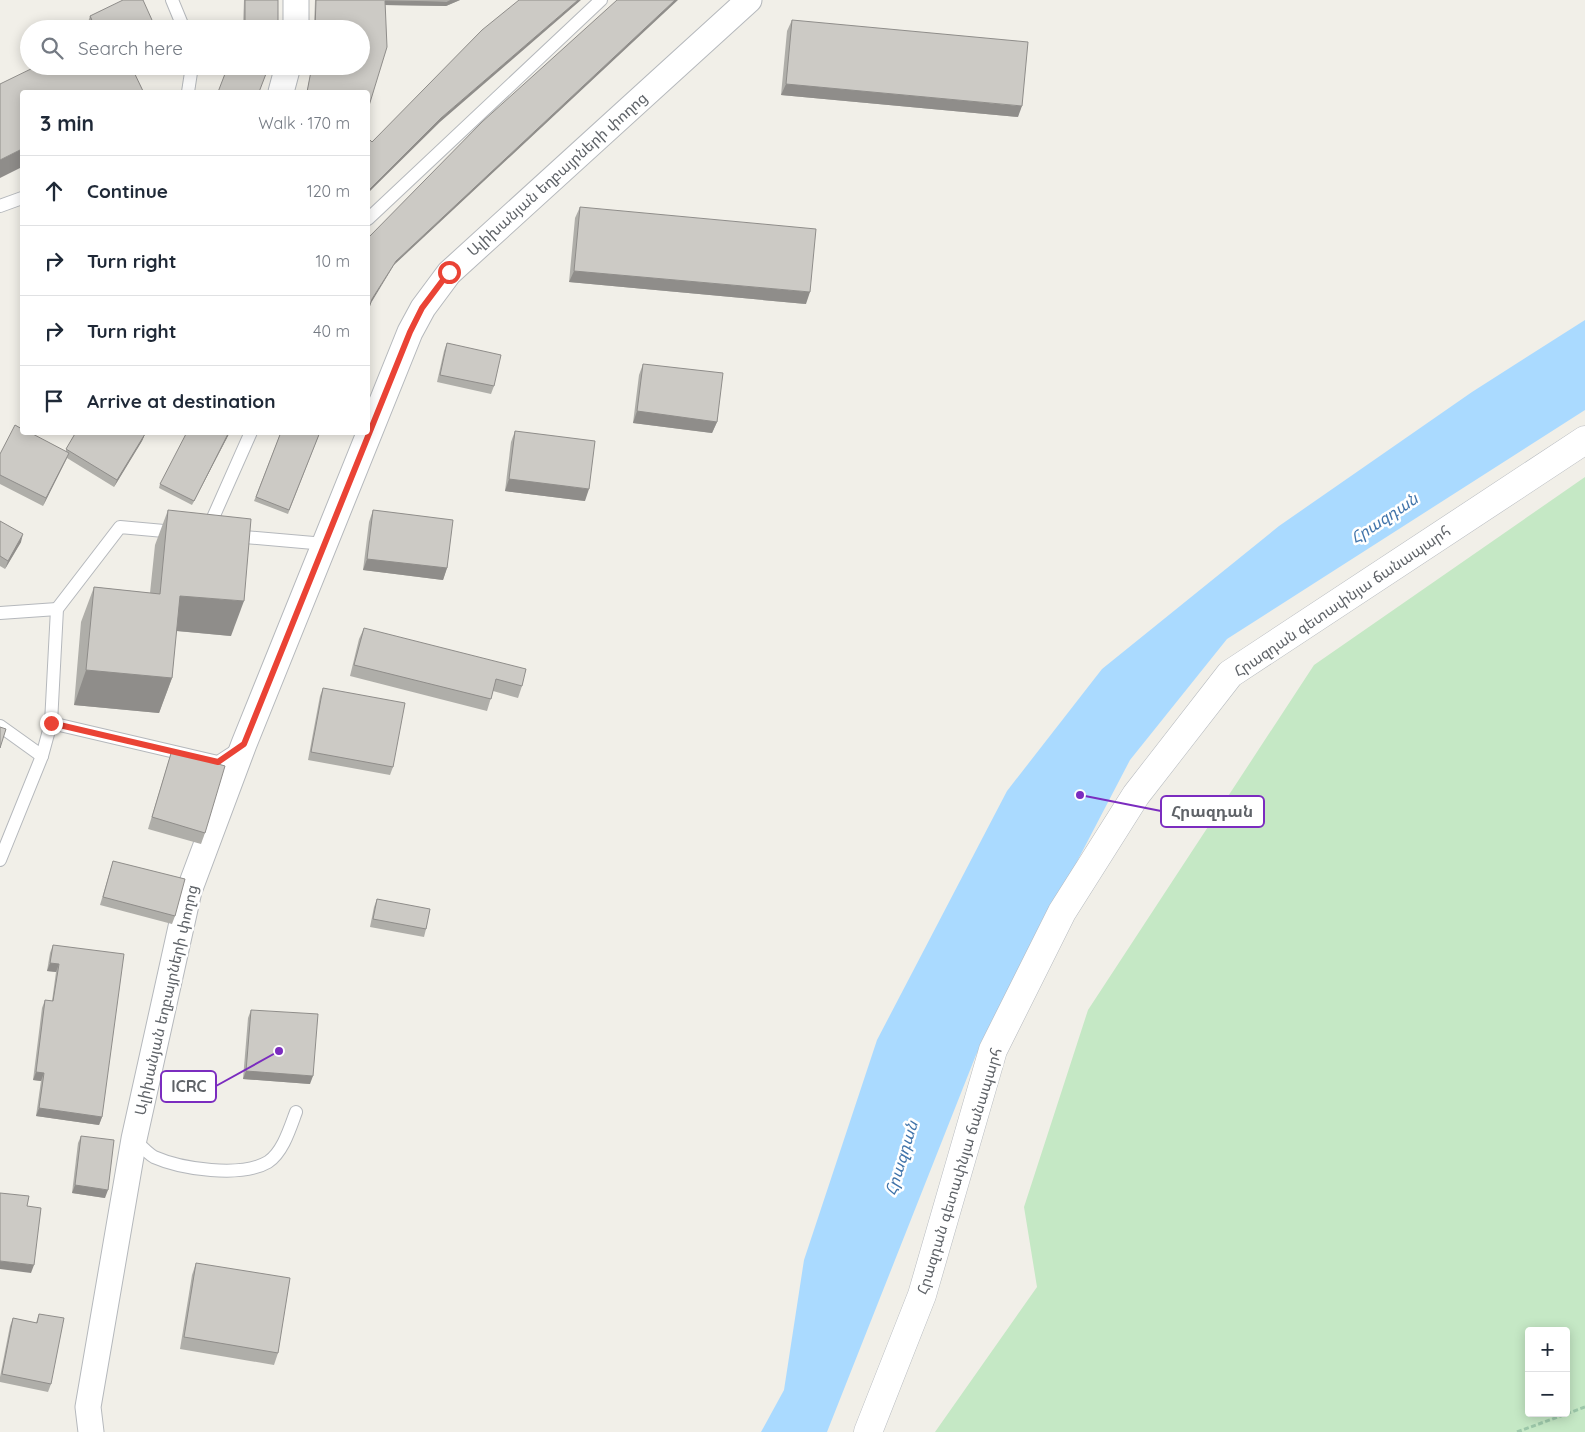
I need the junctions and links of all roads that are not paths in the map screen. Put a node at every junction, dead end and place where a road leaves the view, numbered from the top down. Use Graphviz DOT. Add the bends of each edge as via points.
graph roads {
  1 [pos="172,0"];
  2 [pos="296,0"];
  3 [pos="601,0"];
  4 [pos="749,0"];
  5 [pos="180,20"];
  6 [pos="296,20"];
  7 [pos="191,75"];
  8 [pos="286,75"];
  9 [pos="188,90"];
  10 [pos="282,90"];
  11 [pos="20,199"];
  12 [pos="0,206"];
  13 [pos="370,217"];
  14 [pos="370,432"];
  15 [pos="248,435"];
  16 [pos="369,435"];
  17 [pos="1585,440"];
  18 [pos="196,533"];
  19 [pos="325,544"];
  20 [pos="57,610"];
  21 [pos="0,613"];
  22 [pos="51,723"];
  23 [pos="0,726"];
  24 [pos="244,744"];
  25 [pos="42,756"];
  26 [pos="0,860"];
  27 [pos="296,1112"];
  28 [pos="134,1139"];
  29 [pos="91,1432"];
  30 [pos="868,1432"];
  1 -- 5 [label="lane"];
  2 -- 6 [label="street"];
  3 -- 13 [label="lane"];
  4 -- 14 [label="street, Ալիխանյան եղբայրների փողոց" via="449,272 422,308 410,332"];
  7 -- 9 [label="lane"];
  8 -- 10 [label="street"];
  11 -- 12 [label="lane"];
  15 -- 18 [label="lane"];
  16 -- 19 [label="street, Ալիխանյան եղբայրների փողոց"];
  17 -- 30 [label="street, Հրազդան գետափնյա ճանապարհ" via="1230,674 1136,795 1062,912 993,1050 922,1295"];
  18 -- 19 [label="lane"];
  18 -- 20 [label="lane" via="120,527"];
  19 -- 24 [label="street, Ալիխանյան եղբայրների փողոց"];
  20 -- 21 [label="lane"];
  20 -- 22 [label="lane"];
  22 -- 24 [label="lane" via="218,762"];
  22 -- 25 [label="lane"];
  23 -- 25 [label="lane"];
  24 -- 28 [label="street, Ալիխանյան եղբայրների փողոց" via="189,891"];
  25 -- 26 [label="lane"];
  27 -- 28 [label="lane" via="284,1143 268,1162 241,1170 184,1167 153,1156"];
  28 -- 29 [label="street, Ալիխանյան եղբայրների փողոց" via="88,1407"];
}
